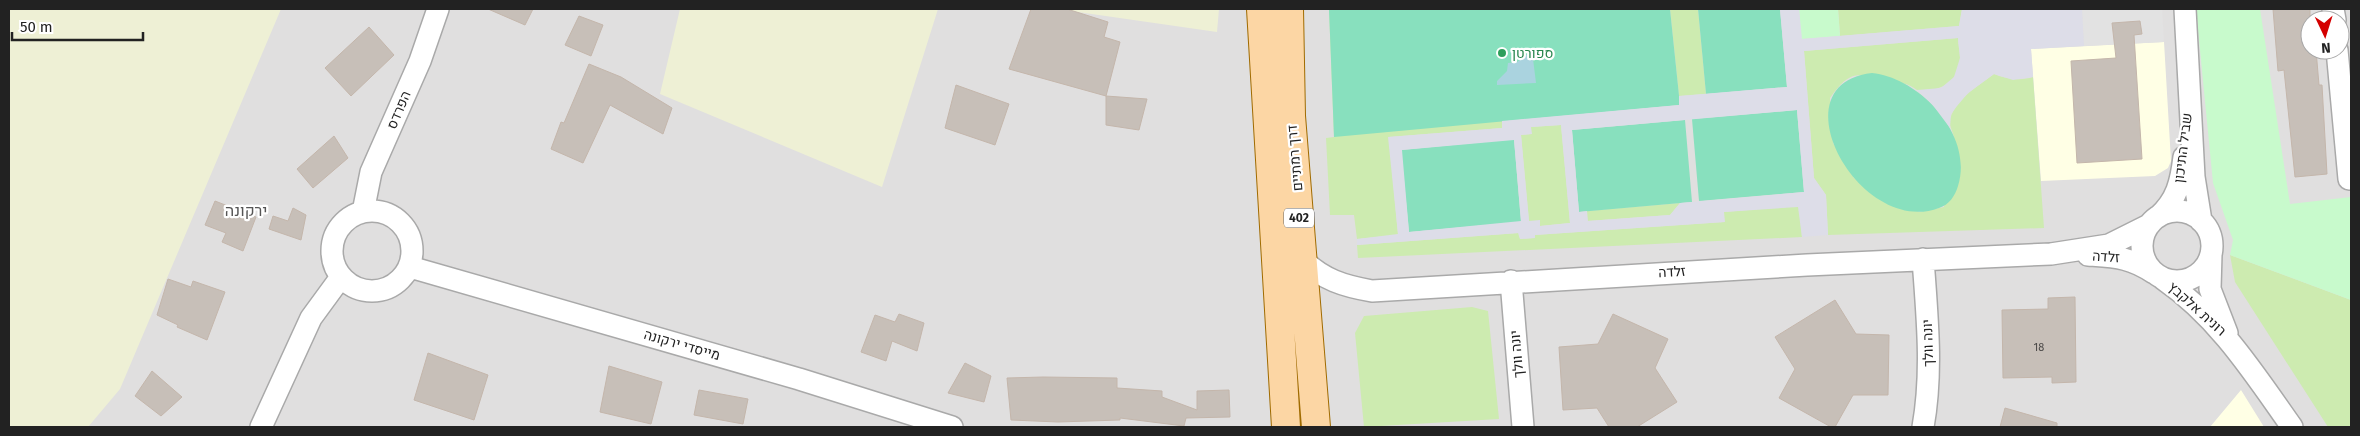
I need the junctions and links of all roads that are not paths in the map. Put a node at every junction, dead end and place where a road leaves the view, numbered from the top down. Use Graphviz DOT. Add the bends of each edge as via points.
graph roads {
  1 [pos="438,9"];
  2 [pos="1261,9"];
  3 [pos="1289,9"];
  4 [pos="2185,9"];
  5 [pos="2338,60"];
  6 [pos="2188,102"];
  7 [pos="2350,179"];
  8 [pos="363,212"];
  9 [pos="2153,221"];
  10 [pos="2200,221"];
  11 [pos="2211,252"];
  12 [pos="2051,254"];
  13 [pos="1302,259"];
  14 [pos="1923,259"];
  15 [pos="410,266"];
  16 [pos="341,277"];
  17 [pos="2160,277"];
  18 [pos="1511,281"];
  19 [pos="2230,340"];
  20 [pos="260,427"];
  21 [pos="952,427"];
  22 [pos="1286,427"];
  23 [pos="1316,427"];
  24 [pos="1523,427"];
  25 [pos="1923,427"];
  26 [pos="2292,427"];
  1 -- 8 [label="street, הפרדס" via="420,61 371,172"];
  2 -- 22 [label="main road, דרך רמתיים / 402"];
  3 -- 13 [label="main road, דרך רמתיים / 402" via="1291,116"];
  4 -- 6 [label="street, שביל התיכון"];
  5 -- 7 [label="street"];
  6 -- 9 [label="street, שביל התיכון" via="2182,177 2168,208"];
  6 -- 10 [label="street, שביל התיכון"];
  8 -- 15 [label="street" via="382,212 405,227 413,253"];
  8 -- 16 [label="street" via="350,217 337,231 332,244 335,266"];
  9 -- 10 [label="street" via="2175,211 2193,215"];
  9 -- 12 [label="street, זלדה" via="2109,245"];
  9 -- 17 [label="street" via="2144,235 2142,246 2149,268"];
  10 -- 11 [label="street" via="2208,230"];
  11 -- 17 [label="street" via="2209,261 2198,275 2181,281"];
  11 -- 19 [label="street, רונית אלקבץ" via="2210,289"];
  12 -- 14 [label="street, זלדה"];
  12 -- 17 [label="street, זלדה" via="2126,258"];
  13 -- 18 [label="street, זלדה" via="1323,277 1338,284 1372,291"];
  13 -- 23 [label="main road, דרך רמתיים / 402"];
  14 -- 18 [label="street, זלדה"];
  14 -- 25 [label="street, יונה וולך" via="1929,344"];
  15 -- 16 [label="street" via="390,288 376,291 351,286"];
  15 -- 21 [label="street, מייסדי ירקונה" via="799,378"];
  16 -- 20 [label="street" via="311,318"];
  17 -- 19 [label="street, רונית אלקבץ" via="2185,294"];
  18 -- 24 [label="street, יונה וולך"];
  19 -- 26 [label="street, רונית אלקבץ"];
}
